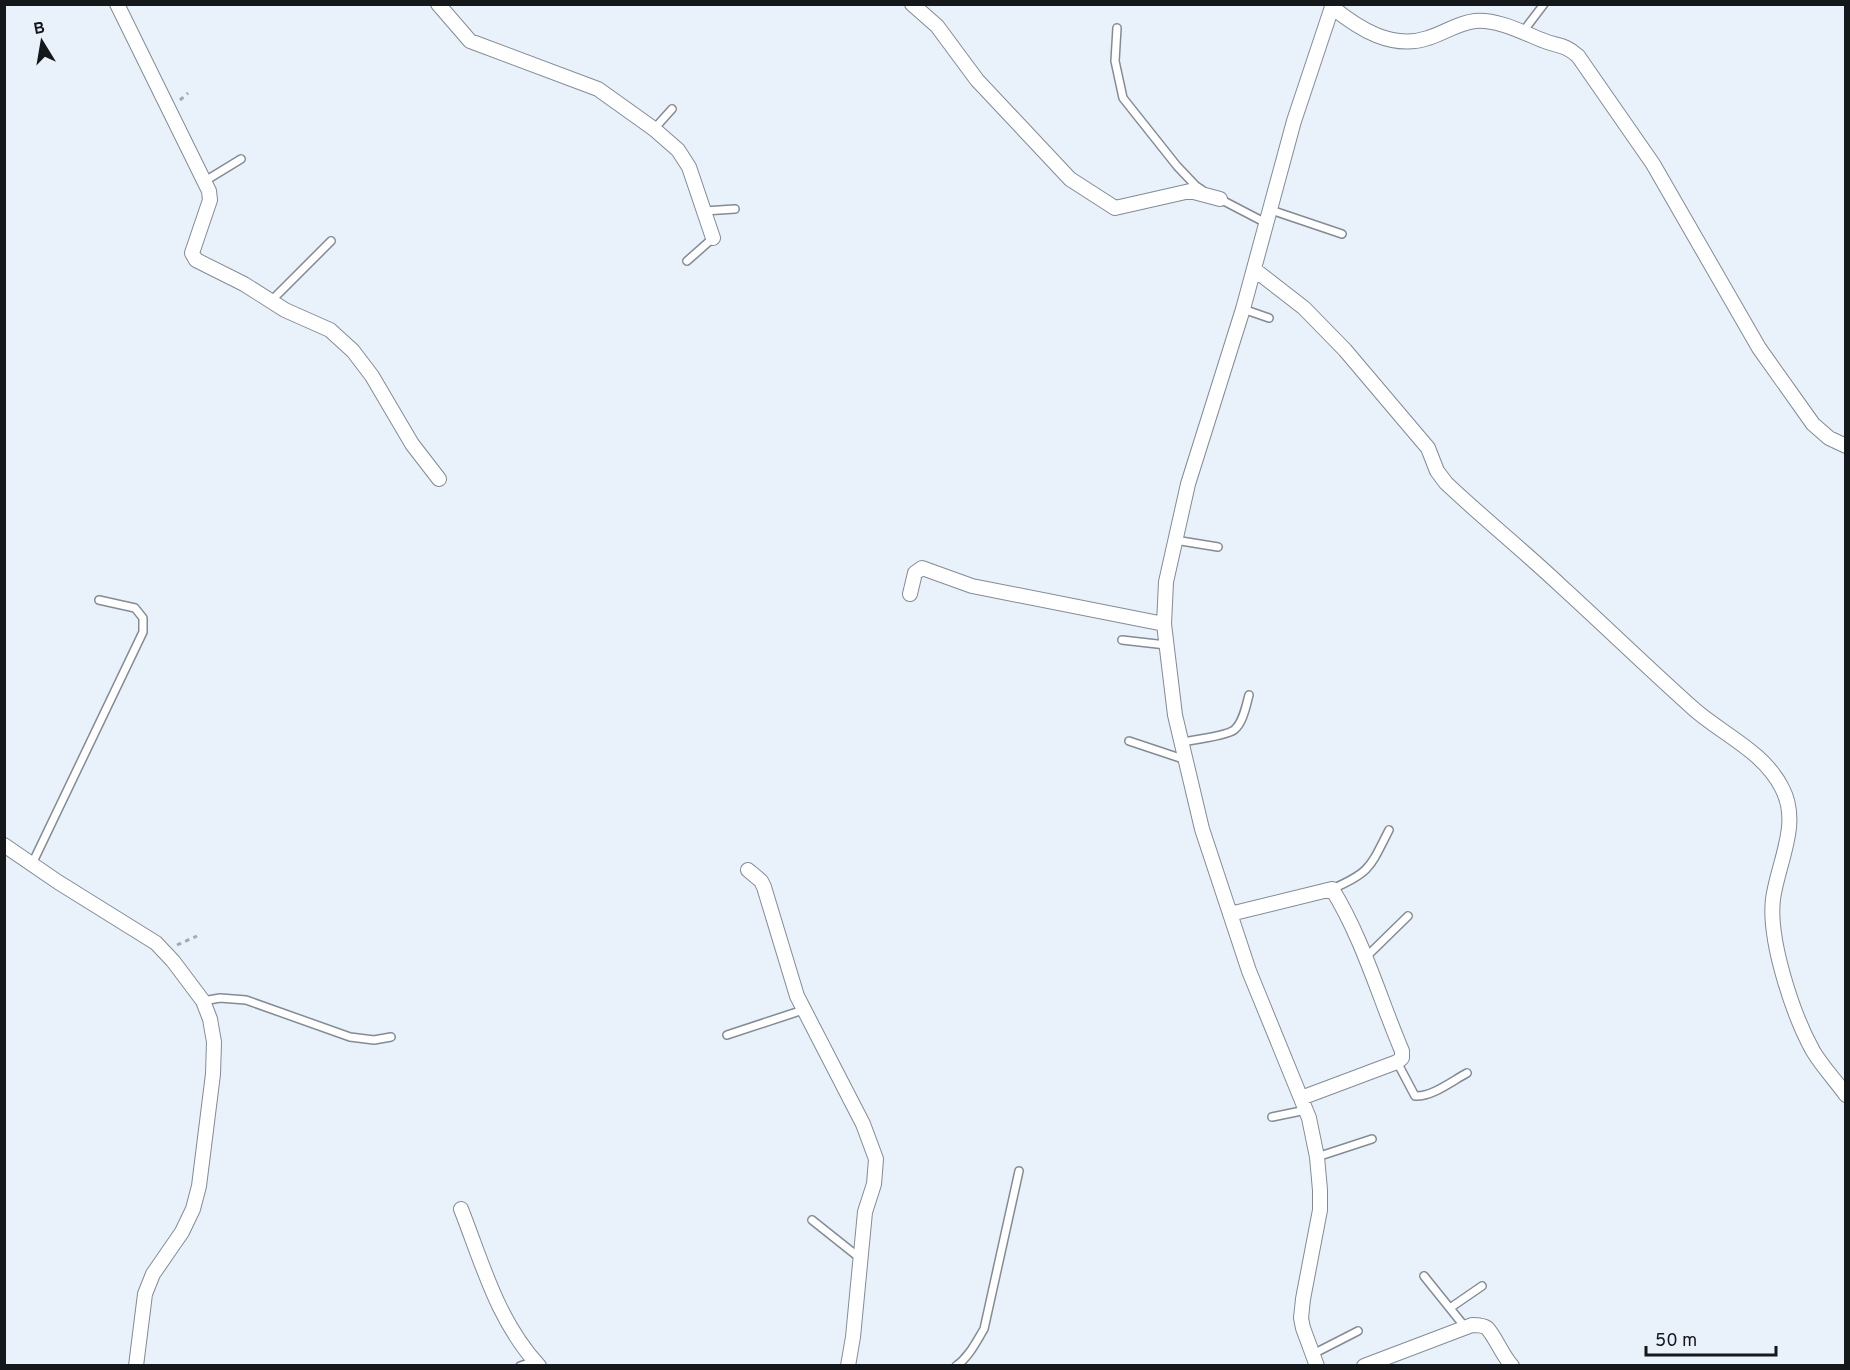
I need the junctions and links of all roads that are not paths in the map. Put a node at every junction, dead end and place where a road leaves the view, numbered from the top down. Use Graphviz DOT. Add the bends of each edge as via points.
graph roads {
  1 [pos="117,4"];
  2 [pos="438,4"];
  3 [pos="912,4"];
  4 [pos="1544,4"];
  5 [pos="1333,6"];
  6 [pos="1117,28"];
  7 [pos="1522,33"];
  8 [pos="672,109"];
  9 [pos="654,129"];
  10 [pos="241,159"];
  11 [pos="205,181"];
  12 [pos="1220,199"];
  13 [pos="735,209"];
  14 [pos="1271,210"];
  15 [pos="704,211"];
  16 [pos="1268,224"];
  17 [pos="1342,234"];
  18 [pos="713,238"];
  19 [pos="331,241"];
  20 [pos="687,261"];
  21 [pos="1255,270"];
  22 [pos="271,301"];
  23 [pos="1243,309"];
  24 [pos="1269,318"];
  25 [pos="1845,446"];
  26 [pos="439,479"];
  27 [pos="1175,540"];
  28 [pos="1218,547"];
  29 [pos="910,594"];
  30 [pos="99,600"];
  31 [pos="1164,624"];
  32 [pos="1122,640"];
  33 [pos="1166,645"];
  34 [pos="1249,695"];
  35 [pos="1129,741"];
  36 [pos="1182,742"];
  37 [pos="1186,760"];
  38 [pos="1389,830"];
  39 [pos="4,845"];
  40 [pos="32,864"];
  41 [pos="748,870"];
  42 [pos="1332,889"];
  43 [pos="1230,914"];
  44 [pos="1408,916"];
  45 [pos="1365,958"];
  46 [pos="203,1001"];
  47 [pos="803,1010"];
  48 [pos="727,1035"];
  49 [pos="391,1037"];
  50 [pos="1397,1062"];
  51 [pos="1467,1073"];
  52 [pos="1845,1095"];
  53 [pos="1303,1104"];
  54 [pos="1272,1117"];
  55 [pos="1372,1139"];
  56 [pos="1317,1157"];
  57 [pos="1019,1171"];
  58 [pos="461,1209"];
  59 [pos="812,1220"];
  60 [pos="861,1259"];
  61 [pos="1424,1276"];
  62 [pos="1482,1286"];
  63 [pos="1450,1308"];
  64 [pos="1465,1327"];
  65 [pos="1358,1331"];
  66 [pos="1315,1360"];
  67 [pos="537,1363"];
  68 [pos="136,1365"];
  69 [pos="520,1365"];
  70 [pos="848,1365"];
  71 [pos="956,1365"];
  72 [pos="1364,1365"];
  73 [pos="1512,1365"];
  1 -- 11 [label="street"];
  2 -- 9 [label="street" via="470,41 598,89"];
  3 -- 12 [label="street" via="937,26 977,80 1070,179 1115,208 1190,191"];
  4 -- 7 [label="lane"];
  5 -- 7 [label="street" via="1363,29 1393,41 1413,42 1478,21"];
  5 -- 14 [label="street" via="1294,121"];
  6 -- 12 [label="lane" via="1115,61 1123,98 1196,186"];
  7 -- 25 [label="street" via="1567,46 1578,56 1653,164 1759,348 1813,424"];
  8 -- 9 [label="lane"];
  9 -- 15 [label="street" via="690,167"];
  10 -- 11 [label="lane"];
  11 -- 22 [label="street" via="210,200 192,253 196,260"];
  12 -- 16 [label="lane"];
  13 -- 15 [label="lane"];
  14 -- 16 [label="street"];
  14 -- 17 [label="lane"];
  15 -- 18 [label="street"];
  16 -- 21 [label="street"];
  18 -- 20 [label="lane"];
  19 -- 22 [label="lane"];
  21 -- 23 [label="street"];
  21 -- 52 [label="street" via="1304,308 1345,351 1428,448 1446,483 1697,712 1769,768 1783,788 1790,824 1773,899 1775,940 1791,1003 1813,1052"];
  22 -- 26 [label="street" via="330,330 353,351"];
  23 -- 24 [label="lane"];
  23 -- 27 [label="street" via="1188,484"];
  27 -- 28 [label="lane"];
  27 -- 31 [label="street" via="1166,582"];
  29 -- 31 [label="street" via="915,573 922,568 972,586"];
  30 -- 40 [label="lane" via="135,608 143,618 143,632"];
  31 -- 33 [label="street"];
  32 -- 33 [label="lane"];
  33 -- 36 [label="street"];
  34 -- 36 [label="lane" via="1232,732"];
  35 -- 37 [label="lane"];
  36 -- 37 [label="street"];
  37 -- 43 [label="street" via="1202,829"];
  38 -- 42 [label="lane" via="1368,869"];
  39 -- 40 [label="street"];
  40 -- 46 [label="street" via="156,943"];
  41 -- 47 [label="street" via="764,887"];
  42 -- 43 [label="street"];
  42 -- 45 [label="street"];
  43 -- 53 [label="street"];
  44 -- 45 [label="lane"];
  45 -- 50 [label="street" via="1402,1051"];
  46 -- 49 [label="lane" via="246,1000 350,1037"];
  46 -- 68 [label="street" via="214,1042 199,1186 182,1232 153,1274 145,1294"];
  47 -- 48 [label="lane"];
  47 -- 60 [label="street" via="863,1124 876,1159 874,1184 865,1212"];
  50 -- 51 [label="lane" via="1415,1096 1432,1092"];
  50 -- 53 [label="street"];
  53 -- 54 [label="lane"];
  53 -- 56 [label="street"];
  55 -- 56 [label="lane"];
  56 -- 66 [label="street" via="1320,1210 1301,1318"];
  57 -- 71 [label="lane" via="984,1329 974,1347"];
  58 -- 67 [label="street" via="502,1316"];
  59 -- 60 [label="lane"];
  60 -- 70 [label="street"];
  61 -- 63 [label="lane"];
  62 -- 63 [label="lane"];
  63 -- 64 [label="lane"];
  64 -- 72 [label="street"];
  64 -- 73 [label="street" via="1480,1325 1487,1329"];
  65 -- 66 [label="lane"];
  67 -- 69 [label="lane"];
}
